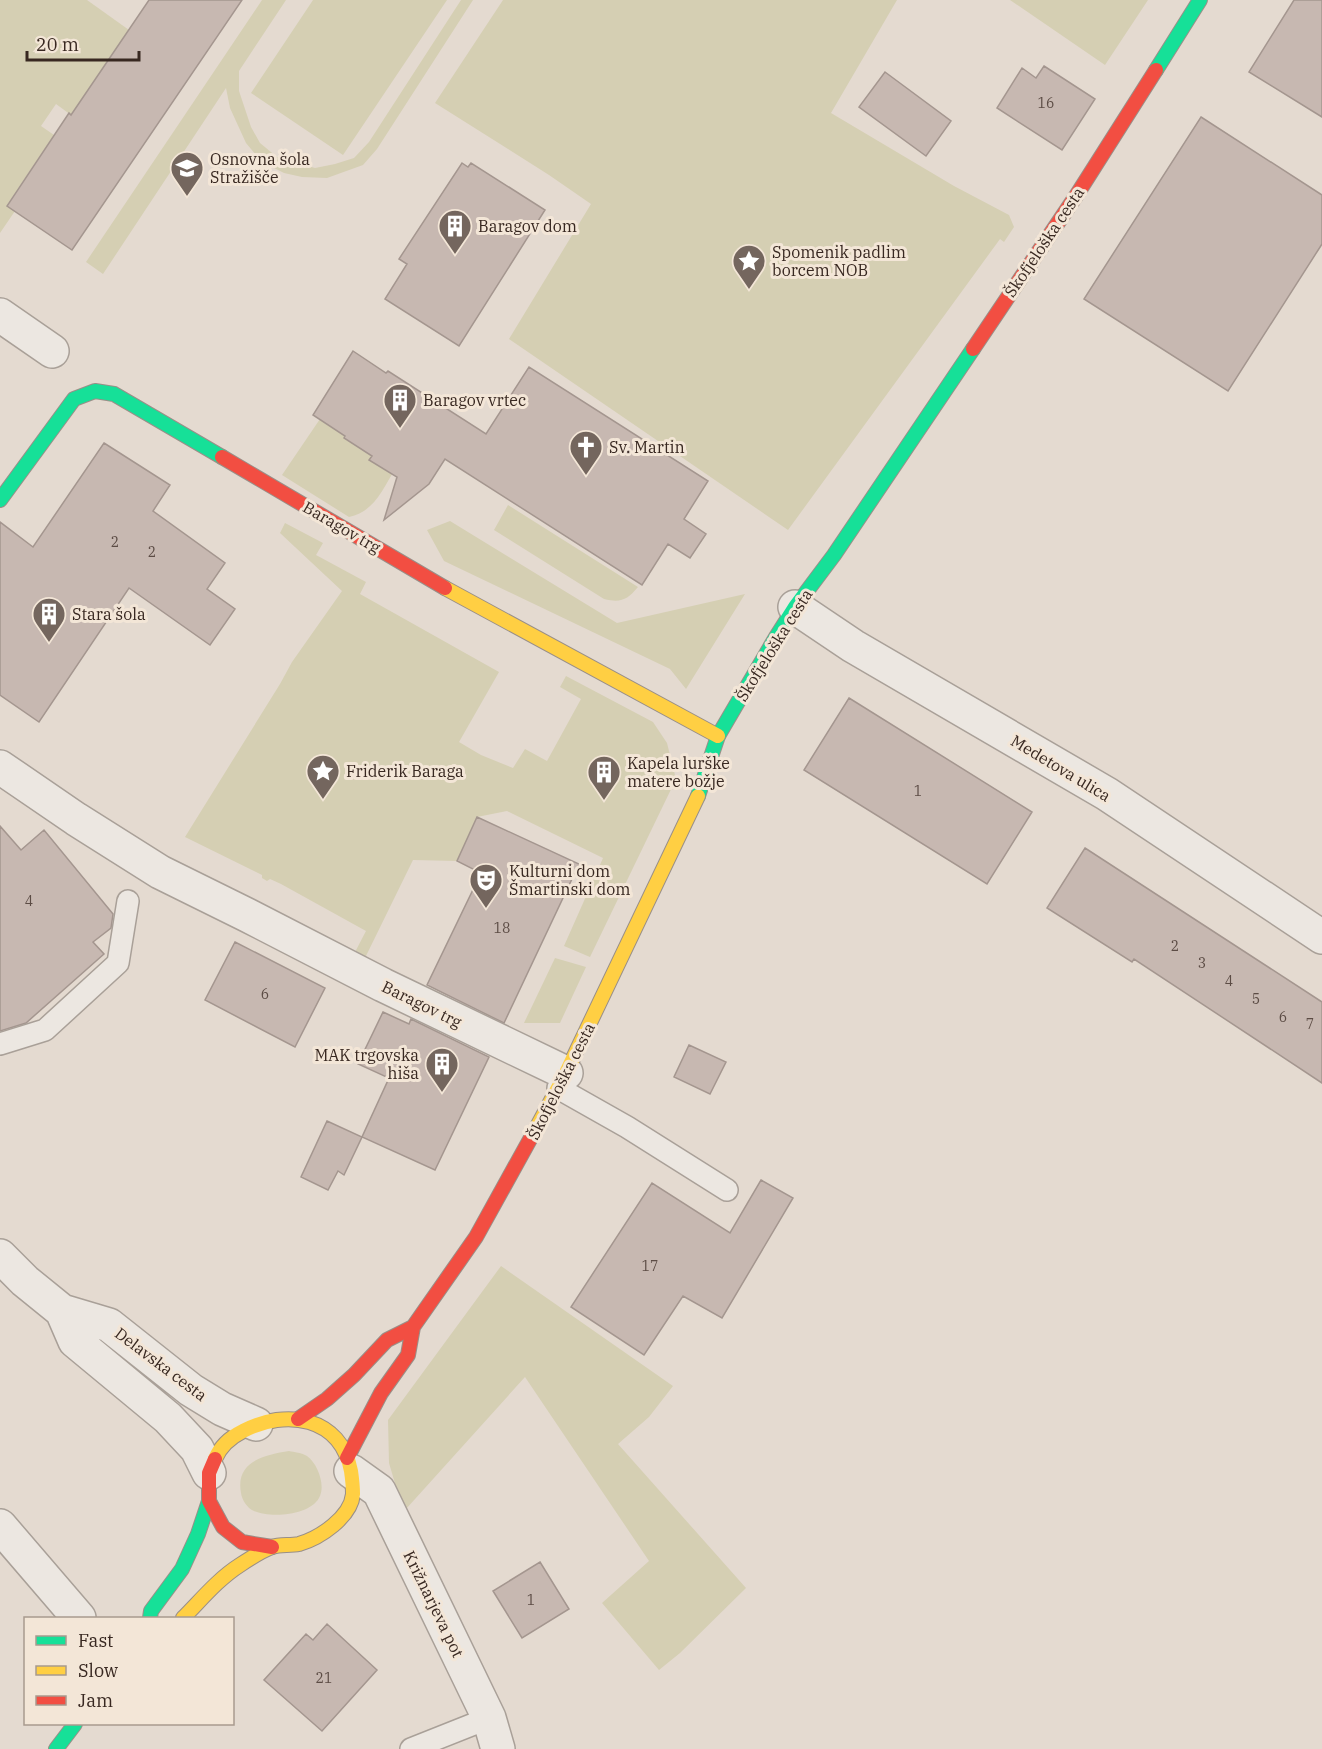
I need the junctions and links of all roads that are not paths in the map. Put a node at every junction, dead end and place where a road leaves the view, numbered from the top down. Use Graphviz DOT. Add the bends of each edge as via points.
graph roads {
  1 [pos="1200,0"];
  2 [pos="0,315"];
  3 [pos="52,351"];
  4 [pos="0,500"];
  5 [pos="795,607"];
  6 [pos="718,736"];
  7 [pos="0,767"];
  8 [pos="128,901"];
  9 [pos="1322,937"];
  10 [pos="0,1044"];
  11 [pos="562,1081"];
  12 [pos="727,1190"];
  13 [pos="0,1256"];
  14 [pos="62,1311"];
  15 [pos="413,1327"];
  16 [pos="298,1419"];
  17 [pos="256,1424"];
  18 [pos="349,1464"];
  19 [pos="209,1487"];
  20 [pos="0,1526"];
  21 [pos="272,1547"];
  22 [pos="78,1617"];
  23 [pos="150,1617"];
  24 [pos="184,1617"];
  25 [pos="489,1718"];
  26 [pos="74,1725"];
  27 [pos="57,1749"];
  28 [pos="411,1749"];
  29 [pos="498,1749"];
  1 -- 5 [label="street, Škofjeloška cesta" via="1076,196"];
  2 -- 3 [label="street"];
  4 -- 6 [label="street, Baragov trg" via="74,399 95,391 114,394 449,590"];
  5 -- 6 [label="street, Škofjeloška cesta"];
  5 -- 9 [label="street, Medetova ulica" via="860,650 1107,794"];
  6 -- 11 [label="street, Škofjeloška cesta" via="698,797"];
  7 -- 11 [label="street, Baragov trg" via="160,872"];
  8 -- 10 [label="lane" via="118,963 45,1030"];
  11 -- 12 [label="lane"];
  11 -- 15 [label="street, Škofjeloška cesta" via="476,1237"];
  13 -- 14 [label="street, Delavska cesta"];
  14 -- 17 [label="street, Delavska cesta" via="109,1325 191,1390"];
  14 -- 19 [label="street, Delavska cesta" via="75,1341 168,1418 197,1449"];
  15 -- 16 [label="street, Škofjeloška cesta" via="387,1340 327,1399"];
  15 -- 18 [label="street, Škofjeloška cesta" via="408,1355 381,1393"];
  16 -- 17 [label="street"];
  16 -- 18 [label="street" via="320,1425 338,1440"];
  17 -- 19 [label="street" via="234,1436 218,1452"];
  18 -- 21 [label="street" via="353,1496 343,1517 326,1532 299,1544"];
  18 -- 25 [label="street, Križnarjeva pot" via="379,1491"];
  19 -- 21 [label="street" via="223,1527 242,1542"];
  19 -- 23 [label="street" via="198,1534 182,1569"];
  20 -- 22 [label="street"];
  21 -- 24 [label="street" via="238,1566"];
  25 -- 28 [label="lane"];
  25 -- 29 [label="street, Križnarjeva pot"];
  26 -- 27 [label="street"];
}
